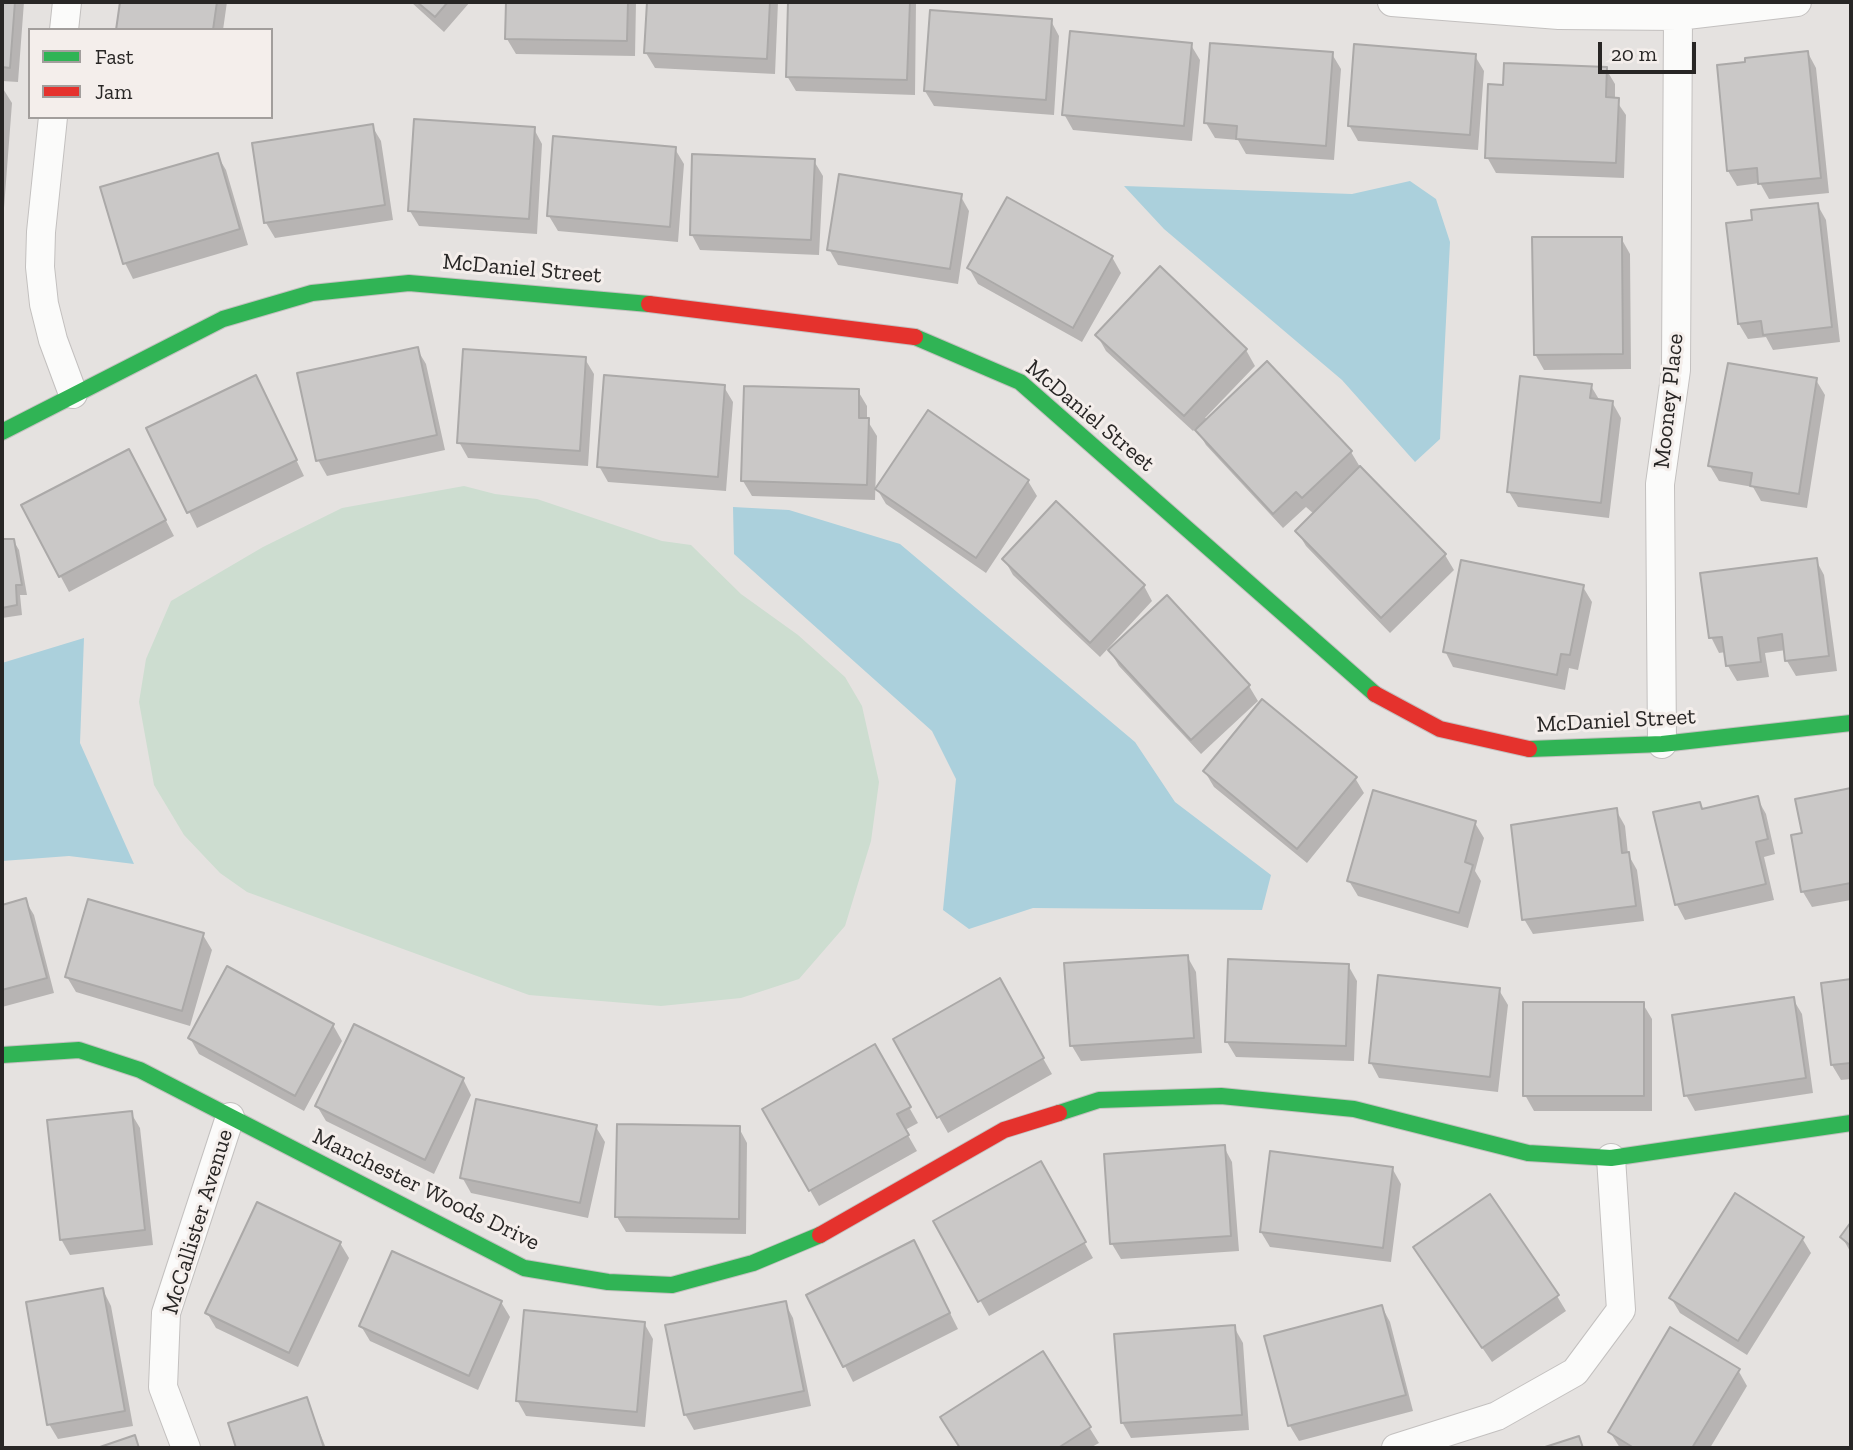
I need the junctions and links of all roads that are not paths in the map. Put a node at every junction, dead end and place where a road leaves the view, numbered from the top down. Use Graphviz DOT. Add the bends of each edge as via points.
graph roads {
  1 [pos="67,2"];
  2 [pos="1392,2"];
  3 [pos="1797,2"];
  4 [pos="1678,16"];
  5 [pos="64,28"];
  6 [pos="53,119"];
  7 [pos="73,394"];
  8 [pos="2,432"];
  9 [pos="1851,723"];
  10 [pos="1662,744"];
  11 [pos="2,1055"];
  12 [pos="230,1118"];
  13 [pos="1851,1124"];
  14 [pos="1611,1158"];
  15 [pos="186,1448"];
  16 [pos="1396,1448"];
  1 -- 5 [label="street"];
  2 -- 4 [label="street" via="1559,15"];
  3 -- 4 [label="street"];
  4 -- 10 [label="street, Mooney Place" via="1676,370 1660,484"];
  6 -- 7 [label="street" via="40,267 53,340"];
  7 -- 8 [label="street, McDaniel Street"];
  7 -- 10 [label="street, McDaniel Street" via="223,318 312,293 359,286 475,287 909,334 1020,382 1371,692 1394,705 1440,729 1528,750"];
  9 -- 10 [label="street, McDaniel Street"];
  11 -- 12 [label="street, Manchester Woods Drive" via="79,1050 140,1070"];
  12 -- 14 [label="street, Manchester Woods Drive" via="524,1268 608,1282 671,1285 753,1263 838,1228 1004,1130 1100,1100 1221,1096 1354,1109 1528,1153"];
  12 -- 15 [label="street, McCallister Avenue" via="166,1313 163,1387"];
  13 -- 14 [label="street, Manchester Woods Drive"];
  14 -- 16 [label="street" via="1621,1310 1575,1372 1497,1416"];
}
